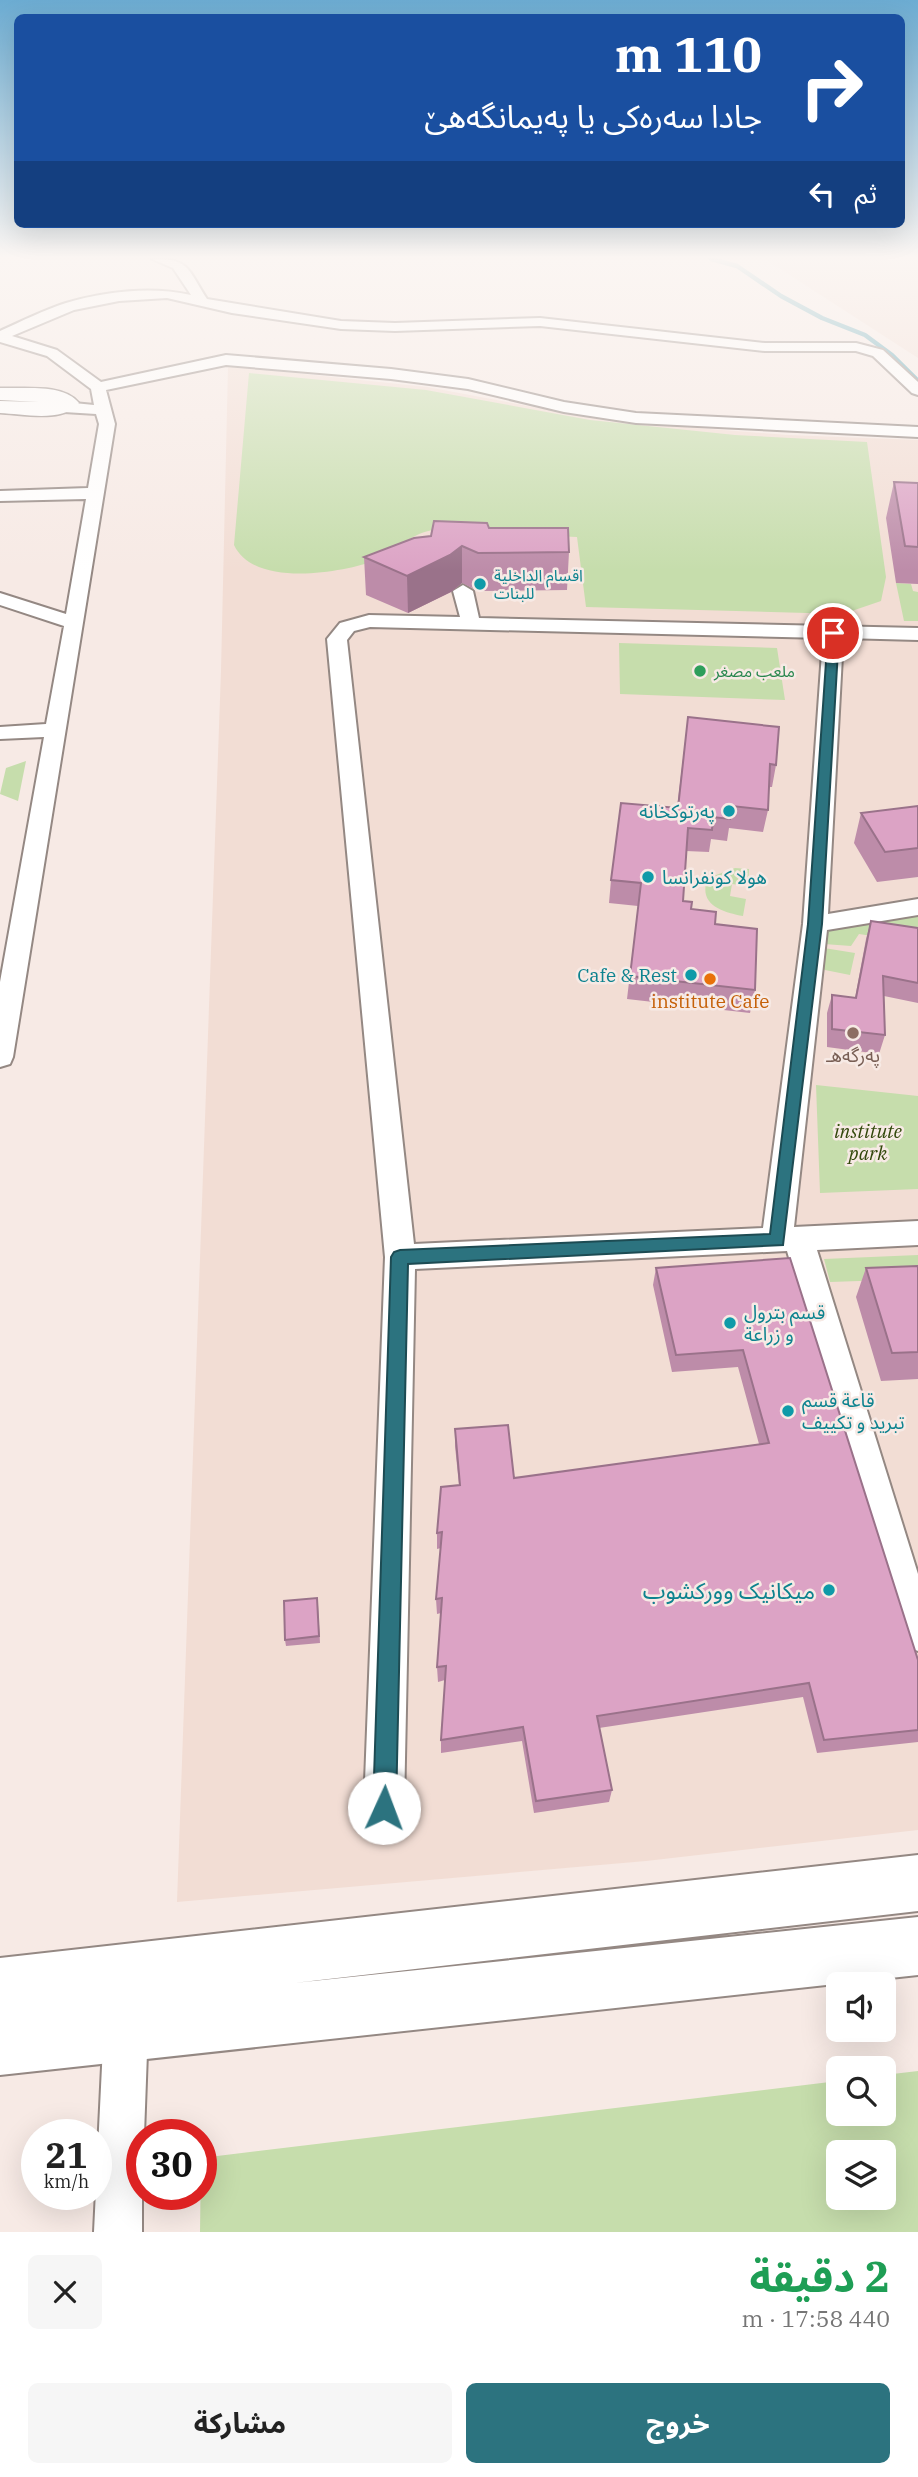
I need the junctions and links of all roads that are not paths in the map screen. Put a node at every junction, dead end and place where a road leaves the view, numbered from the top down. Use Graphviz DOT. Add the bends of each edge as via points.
graph roads {
  1 [pos="66,363"];
  2 [pos="211,363"];
  3 [pos="263,363"];
  4 [pos="889,363"];
  5 [pos="98,387"];
  6 [pos="918,390"];
  7 [pos="0,394"];
  8 [pos="0,407"];
  9 [pos="64,407"];
  10 [pos="103,410"];
  11 [pos="918,432"];
  12 [pos="96,493"];
  13 [pos="0,496"];
  14 [pos="463,591"];
  15 [pos="0,599"];
  16 [pos="75,623"];
  17 [pos="471,623"];
  18 [pos="833,633"];
  19 [pos="918,634"];
  20 [pos="56,730"];
  21 [pos="0,733"];
  22 [pos="918,907"];
  23 [pos="815,924"];
  24 [pos="0,1057"];
  25 [pos="918,1233"];
  26 [pos="788,1240"];
  27 [pos="400,1257"];
  28 [pos="918,1633"];
  29 [pos="384,1808"];
  30 [pos="918,1883"];
  31 [pos="918,1946"];
  32 [pos="129,1972"];
  33 [pos="0,1988"];
  34 [pos="126,2031"];
  35 [pos="0,2045"];
  36 [pos="118,2232"];
  1 -- 5 [label="street"];
  2 -- 5 [label="street"];
  3 -- 11 [label="street" via="468,384 564,407 636,418"];
  4 -- 6 [label="street"];
  5 -- 10 [label="street"];
  7 -- 9 [label="street" via="63,397 69,402"];
  8 -- 9 [label="street"];
  9 -- 10 [label="street"];
  10 -- 12 [label="street" via="107,424"];
  12 -- 13 [label="street"];
  12 -- 16 [label="street"];
  14 -- 17 [label="street"];
  15 -- 16 [label="street"];
  16 -- 20 [label="street"];
  17 -- 18 [label="street"];
  17 -- 27 [label="street" via="369,621 347,627 337,639"];
  18 -- 19 [label="street"];
  18 -- 23 [label="street"];
  20 -- 21 [label="street"];
  20 -- 24 [label="street"];
  22 -- 23 [label="street"];
  23 -- 26 [label="street"];
  25 -- 26 [label="street"];
  26 -- 27 [label="street"];
  26 -- 28 [label="street"];
  27 -- 29 [label="street"];
  30 -- 32 [label="main road"];
  31 -- 34 [label="main road"];
  32 -- 33 [label="main road"];
  32 -- 34 [label="street"];
  34 -- 35 [label="main road"];
  34 -- 36 [label="street"];
}
